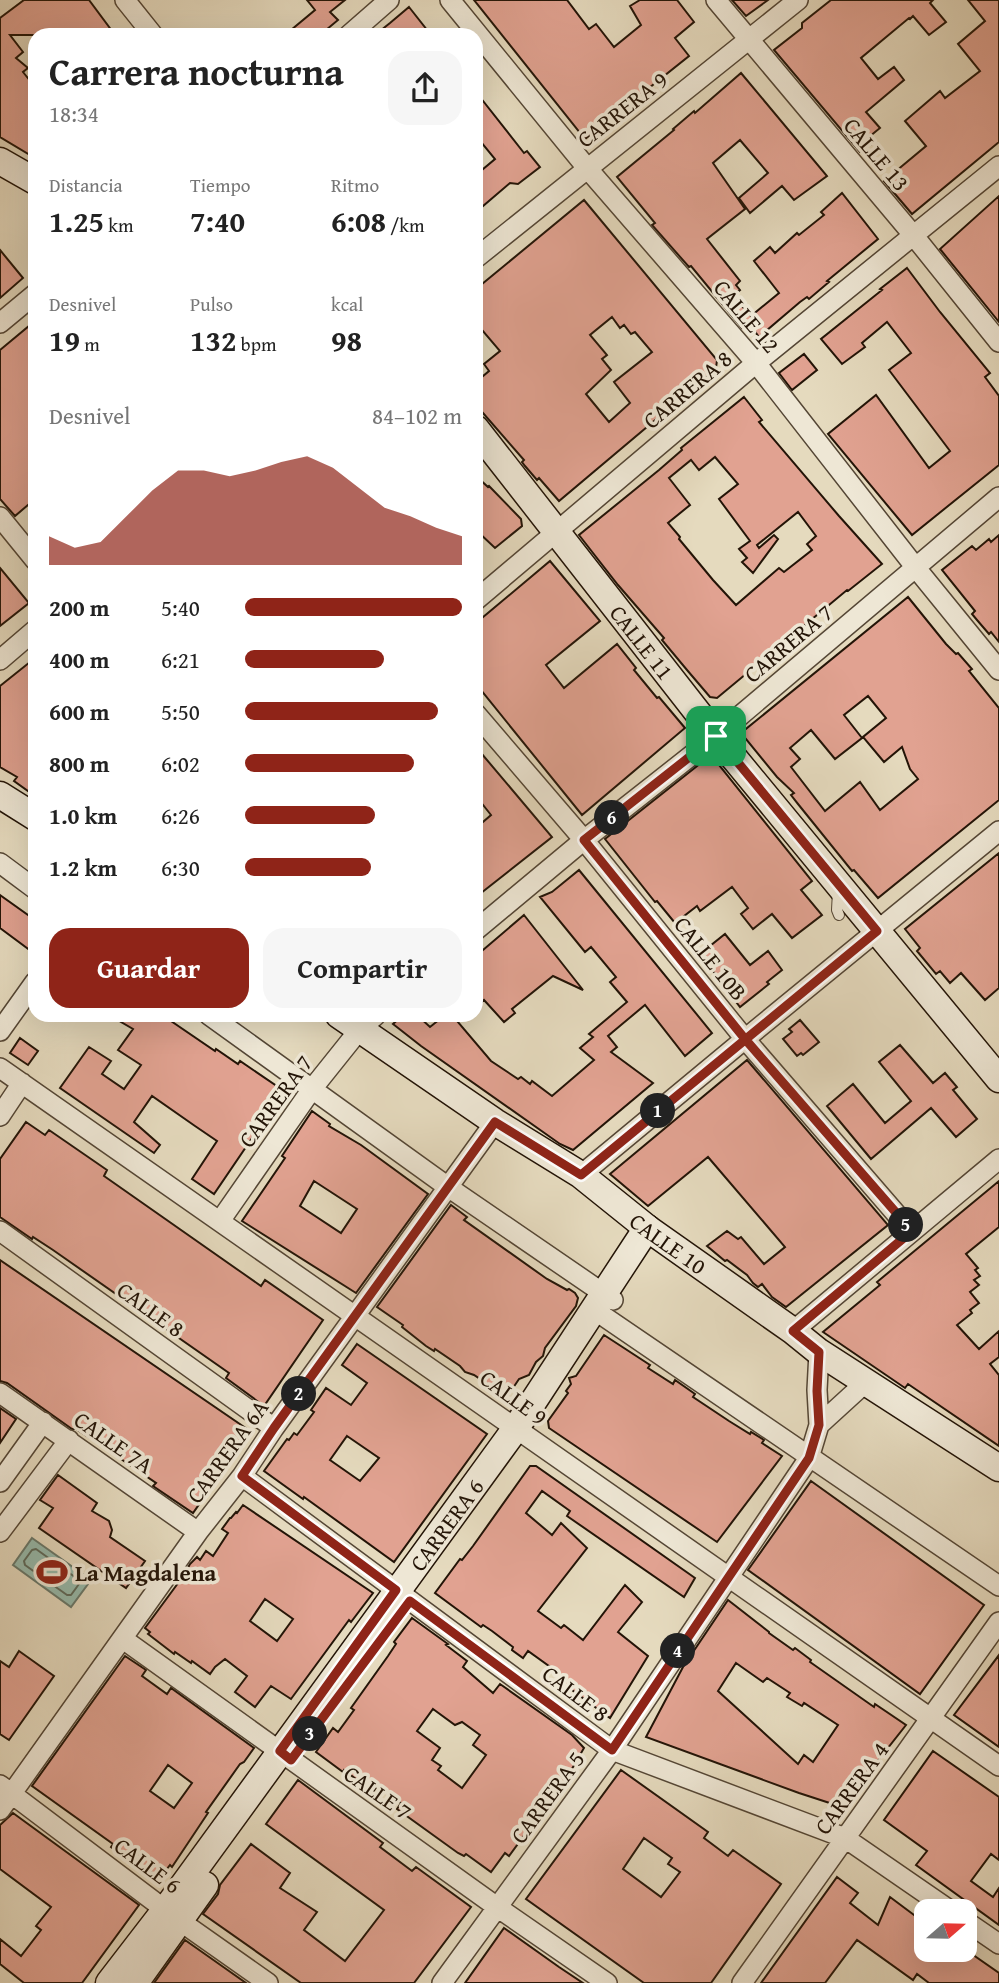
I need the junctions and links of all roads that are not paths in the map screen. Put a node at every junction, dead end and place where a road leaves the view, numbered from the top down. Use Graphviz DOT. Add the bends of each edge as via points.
graph roads {
  1 [pos="125,0"];
  2 [pos="389,0"];
  3 [pos="450,0"];
  4 [pos="716,0"];
  5 [pos="799,0"];
  6 [pos="147,28"];
  7 [pos="357,28"];
  8 [pos="473,28"];
  9 [pos="483,40"];
  10 [pos="748,40"];
  11 [pos="0,162"];
  12 [pos="999,166"];
  13 [pos="587,168"];
  14 [pos="28,177"];
  15 [pos="914,236"];
  16 [pos="483,252"];
  17 [pos="28,300"];
  18 [pos="0,323"];
  19 [pos="999,342"];
  20 [pos="755,363"];
  21 [pos="483,438"];
  22 [pos="999,497"];
  23 [pos="0,517"];
  24 [pos="557,532"];
  25 [pos="28,551"];
  26 [pos="916,568"];
  27 [pos="483,594"];
  28 [pos="28,636"];
  29 [pos="0,660"];
  30 [pos="999,670"];
  31 [pos="483,722"];
  32 [pos="716,736"];
  33 [pos="0,795"];
  34 [pos="28,813"];
  35 [pos="999,831"];
  36 [pos="584,840"];
  37 [pos="0,863"];
  38 [pos="28,884"];
  39 [pos="839,884"];
  40 [pos="839,915"];
  41 [pos="483,924"];
  42 [pos="869,928"];
  43 [pos="28,992"];
  44 [pos="219,1022"];
  45 [pos="357,1022"];
  46 [pos="361,1022"];
  47 [pos="0,1031"];
  48 [pos="745,1039"];
  49 [pos="0,1068"];
  50 [pos="999,1079"];
  51 [pos="22,1083"];
  52 [pos="312,1089"];
  53 [pos="0,1116"];
  54 [pos="495,1122"];
  55 [pos="999,1159"];
  56 [pos="581,1175"];
  57 [pos="448,1187"];
  58 [pos="220,1221"];
  59 [pos="0,1230"];
  60 [pos="912,1231"];
  61 [pos="653,1233"];
  62 [pos="603,1305"];
  63 [pos="356,1315"];
  64 [pos="793,1331"];
  65 [pos="819,1352"];
  66 [pos="865,1383"];
  67 [pos="0,1393"];
  68 [pos="43,1422"];
  69 [pos="819,1425"];
  70 [pos="274,1428"];
  71 [pos="522,1433"];
  72 [pos="69,1440"];
  73 [pos="809,1458"];
  74 [pos="999,1468"];
  75 [pos="242,1476"];
  76 [pos="0,1482"];
  77 [pos="0,1531"];
  78 [pos="198,1532"];
  79 [pos="728,1577"];
  80 [pos="999,1586"];
  81 [pos="403,1596"];
  82 [pos="999,1622"];
  83 [pos="123,1639"];
  84 [pos="931,1719"];
  85 [pos="612,1750"];
  86 [pos="285,1755"];
  87 [pos="999,1766"];
  88 [pos="6,1789"];
  89 [pos="0,1810"];
  90 [pos="845,1838"];
  91 [pos="934,1899"];
  92 [pos="497,1907"];
  93 [pos="173,1915"];
  94 [pos="977,1929"];
  95 [pos="999,1944"];
  96 [pos="109,1983"];
  97 [pos="135,1983"];
  98 [pos="268,1983"];
  99 [pos="442,1983"];
  100 [pos="607,1983"];
  101 [pos="742,1983"];
  1 -- 6 [label="street"];
  2 -- 7 [label="street"];
  3 -- 8 [label="street, CALLE 12"];
  4 -- 10 [label="street, CALLE 13"];
  5 -- 10 [label="street, CARRERA 9"];
  9 -- 13 [label="street, CALLE 12"];
  10 -- 13 [label="street, CARRERA 9"];
  10 -- 15 [label="street, CALLE 13"];
  11 -- 14 [label="main road"];
  12 -- 15 [label="street, CARRERA 8"];
  13 -- 16 [label="street, CARRERA 9"];
  13 -- 20 [label="street, CALLE 12"];
  15 -- 19 [label="street, CALLE 13"];
  15 -- 20 [label="street, CARRERA 8"];
  17 -- 18 [label="street"];
  20 -- 24 [label="street, CARRERA 8"];
  20 -- 26 [label="street, CALLE 12"];
  21 -- 24 [label="main road, CALLE 11"];
  22 -- 26 [label="street, CARRERA 7"];
  23 -- 25 [label="street"];
  24 -- 27 [label="street, CARRERA 8"];
  24 -- 32 [label="main road, CALLE 11"];
  26 -- 30 [label="street, CALLE 12"];
  26 -- 32 [label="street, CARRERA 7"];
  28 -- 29 [label="street"];
  31 -- 36 [label="street, CALLE 10B"];
  32 -- 36 [label="street, CARRERA 7"];
  32 -- 39 [label="main road, CALLE 11"];
  33 -- 34 [label="main road"];
  35 -- 42 [label="street"];
  36 -- 41 [label="street, CARRERA 7"];
  36 -- 48 [label="street, CALLE 10B"];
  37 -- 38 [label="street"];
  39 -- 40 [label="lane"];
  39 -- 42 [label="main road, CALLE 11"];
  42 -- 48 [label="street"];
  42 -- 50 [label="main road, CALLE 11"];
  43 -- 47 [label="street"];
  44 -- 52 [label="street"];
  45 -- 52 [label="street, CARRERA 7"];
  46 -- 54 [label="main road, CALLE 10"];
  48 -- 56 [label="street"];
  48 -- 60 [label="street, CALLE 10B"];
  49 -- 51 [label="street, CALLE 9"];
  51 -- 53 [label="street"];
  51 -- 58 [label="street, CALLE 9"];
  52 -- 57 [label="street"];
  52 -- 58 [label="street, CARRERA 7"];
  54 -- 56 [label="main road, CALLE 10"];
  54 -- 57 [label="street, CARRERA 6A"];
  55 -- 60 [label="street"];
  56 -- 61 [label="main road, CALLE 10"];
  57 -- 62 [label="street"];
  57 -- 63 [label="street, CARRERA 6A"];
  58 -- 63 [label="street, CALLE 9"];
  59 -- 70 [label="street, CALLE 8"];
  60 -- 64 [label="street"];
  61 -- 62 [label="main road, CARRERA 6"];
  61 -- 64 [label="main road, CALLE 10"];
  62 -- 71 [label="main road, CARRERA 6"];
  62 -- 73 [label="street"];
  63 -- 70 [label="street, CARRERA 6A"];
  63 -- 71 [label="street, CALLE 9"];
  64 -- 65 [label="main road, CALLE 10"];
  65 -- 66 [label="main road, CALLE 10"];
  65 -- 69 [label="street, CARRERA 5"];
  66 -- 69 [label="street"];
  66 -- 74 [label="main road, CALLE 10"];
  67 -- 68 [label="street, CALLE 7A"];
  68 -- 72 [label="street, CALLE 7A"];
  68 -- 76 [label="street"];
  69 -- 73 [label="street, CARRERA 5"];
  70 -- 75 [label="street, CARRERA 6A"];
  71 -- 79 [label="street, CALLE 9"];
  71 -- 81 [label="main road, CARRERA 6"];
  72 -- 77 [label="street"];
  72 -- 78 [label="street, CALLE 7A"];
  73 -- 79 [label="street, CARRERA 5"];
  73 -- 80 [label="street"];
  75 -- 78 [label="street, CARRERA 6A"];
  75 -- 81 [label="street, CALLE 8"];
  78 -- 83 [label="street, CARRERA 6A"];
  79 -- 84 [label="street, CALLE 9"];
  79 -- 85 [label="street, CARRERA 5"];
  81 -- 85 [label="street, CALLE 8"];
  81 -- 86 [label="main road, CARRERA 6"];
  82 -- 84 [label="street, CARRERA 4"];
  83 -- 86 [label="street, CALLE 7"];
  83 -- 88 [label="street, CARRERA 6A"];
  84 -- 87 [label="street, CALLE 9"];
  84 -- 90 [label="street, CARRERA 4"];
  85 -- 90 [label="street, CALLE 8"];
  85 -- 92 [label="street, CARRERA 5"];
  86 -- 92 [label="street, CALLE 7"];
  86 -- 93 [label="main road, CARRERA 6"];
  88 -- 89 [label="street, CARRERA 6A"];
  88 -- 93 [label="street, CALLE 6"];
  90 -- 91 [label="street, CALLE 8"];
  90 -- 101 [label="street, CARRERA 4"];
  92 -- 99 [label="street, CARRERA 5"];
  92 -- 100 [label="street, CALLE 7"];
  93 -- 96 [label="main road, CARRERA 6"];
  93 -- 97 [label="main road, CARRERA 6"];
  93 -- 98 [label="street, CALLE 6"];
  94 -- 95 [label="street"];
}
